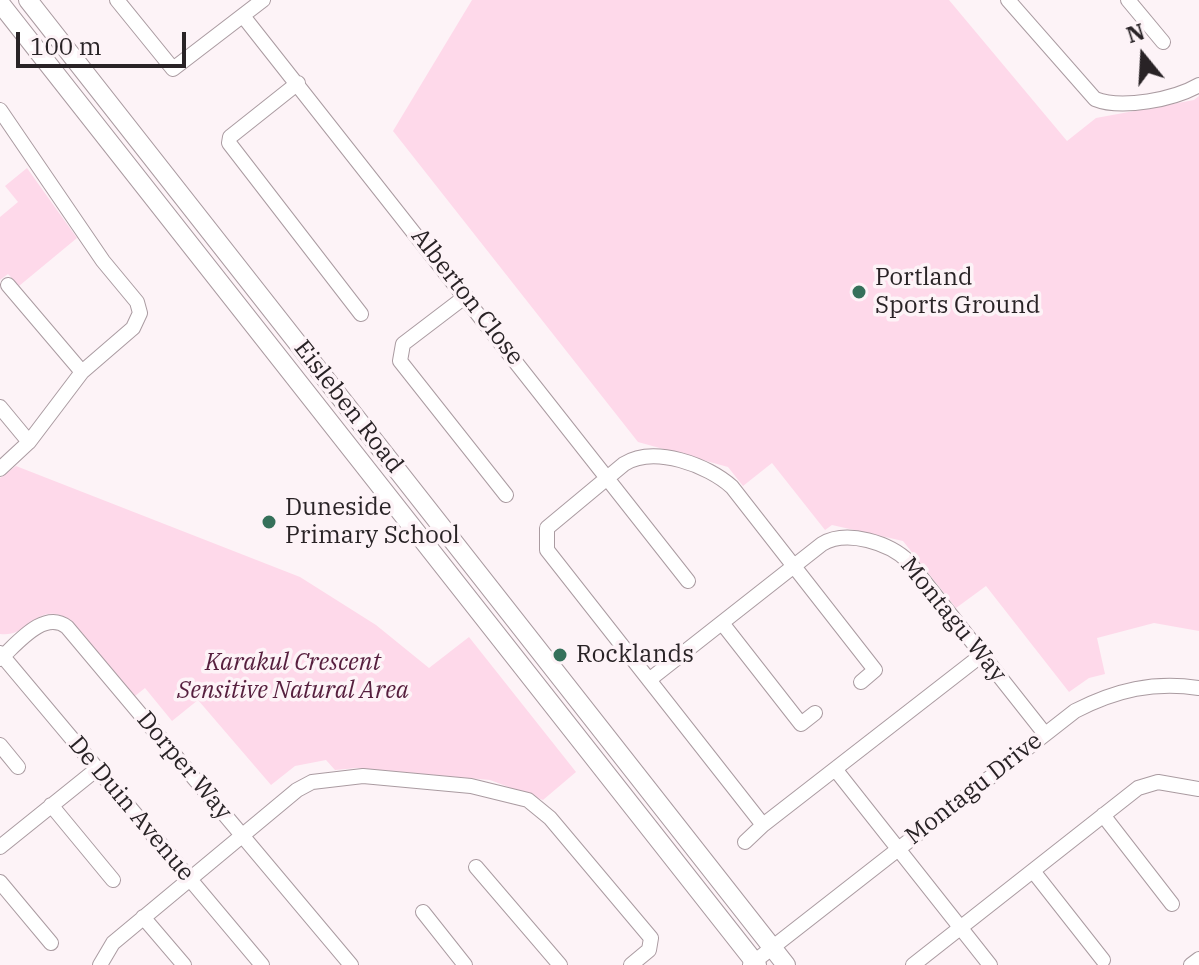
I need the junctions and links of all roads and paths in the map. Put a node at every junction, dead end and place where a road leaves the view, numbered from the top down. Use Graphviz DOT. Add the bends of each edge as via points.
graph roads {
  1 [pos="28,0"];
  2 [pos="117,0"];
  3 [pos="263,0"];
  4 [pos="1008,0"];
  5 [pos="1128,0"];
  6 [pos="0,3"];
  7 [pos="243,16"];
  8 [pos="1163,42"];
  9 [pos="298,83"];
  10 [pos="1199,85"];
  11 [pos="0,110"];
  12 [pos="8,285"];
  13 [pos="466,296"];
  14 [pos="361,314"];
  15 [pos="82,372"];
  16 [pos="0,407"];
  17 [pos="29,442"];
  18 [pos="0,469"];
  19 [pos="608,477"];
  20 [pos="506,495"];
  21 [pos="794,566"];
  22 [pos="688,581"];
  23 [pos="722,623"];
  24 [pos="983,654"];
  25 [pos="1,656"];
  26 [pos="649,680"];
  27 [pos="861,682"];
  28 [pos="1199,688"];
  29 [pos="815,713"];
  30 [pos="1045,734"];
  31 [pos="0,745"];
  32 [pos="18,767"];
  33 [pos="97,769"];
  34 [pos="835,769"];
  35 [pos="1199,789"];
  36 [pos="51,805"];
  37 [pos="1103,815"];
  38 [pos="763,825"];
  39 [pos="241,835"];
  40 [pos="745,842"];
  41 [pos="0,847"];
  42 [pos="899,848"];
  43 [pos="476,867"];
  44 [pos="1033,871"];
  45 [pos="189,879"];
  46 [pos="113,880"];
  47 [pos="0,882"];
  48 [pos="1172,904"];
  49 [pos="423,912"];
  50 [pos="143,917"];
  51 [pos="960,928"];
  52 [pos="51,943"];
  53 [pos="773,948"];
  54 [pos="1199,959"];
  55 [pos="1103,960"];
  56 [pos="754,964"];
  57 [pos="100,965"];
  58 [pos="184,965"];
  59 [pos="262,965"];
  60 [pos="351,965"];
  61 [pos="465,965"];
  62 [pos="560,965"];
  63 [pos="631,965"];
  64 [pos="786,965"];
  65 [pos="913,965"];
  66 [pos="990,965"];
  67 [pos="1191,965"];
  1 -- 53 [label="main road, Eisleben Road"];
  2 -- 7 [label="street" via="173,69"];
  3 -- 7 [label="street"];
  4 -- 10 [label="street" via="1095,99 1126,102"];
  5 -- 8 [label="street"];
  6 -- 56 [label="main road, Eisleben Road"];
  7 -- 9 [label="street, Alberton Close"];
  9 -- 13 [label="street, Alberton Close"];
  9 -- 14 [label="street" via="229,143"];
  11 -- 15 [label="street" via="139,308 133,328"];
  12 -- 15 [label="street"];
  13 -- 19 [label="street, Alberton Close"];
  13 -- 20 [label="street" via="403,344 400,361"];
  15 -- 17 [label="street"];
  16 -- 17 [label="street"];
  17 -- 18 [label="street"];
  19 -- 21 [label="street" via="630,460 652,455 711,472 732,487"];
  19 -- 22 [label="street, Alberton Close"];
  19 -- 26 [label="street" via="550,523 545,544"];
  21 -- 23 [label="street, Montagu Way"];
  21 -- 24 [label="street, Montagu Way" via="839,537 894,550"];
  21 -- 27 [label="street" via="875,670"];
  23 -- 26 [label="street, Montagu Way"];
  23 -- 29 [label="street" via="801,724"];
  24 -- 30 [label="street, Montagu Way"];
  24 -- 34 [label="street"];
  25 -- 33 [label="street, De Duin Avenue"];
  25 -- 39 [label="street, Dorper Way" via="45,622 63,623"];
  26 -- 38 [label="street"];
  28 -- 30 [label="street, Montagu Drive" via="1166,684 1108,695"];
  30 -- 42 [label="street, Montagu Drive"];
  31 -- 32 [label="street"];
  33 -- 36 [label="street"];
  33 -- 45 [label="street, De Duin Avenue"];
  34 -- 38 [label="street"];
  34 -- 42 [label="street"];
  35 -- 37 [label="street" via="1151,783"];
  36 -- 41 [label="street"];
  36 -- 46 [label="street"];
  37 -- 44 [label="street"];
  37 -- 48 [label="street"];
  38 -- 40 [label="street"];
  39 -- 45 [label="street"];
  39 -- 60 [label="street, Dorper Way"];
  39 -- 63 [label="street" via="297,790 339,777 498,790 536,804 651,938 652,945"];
  42 -- 51 [label="street"];
  42 -- 53 [label="street, Montagu Drive"];
  43 -- 62 [label="street"];
  44 -- 51 [label="street"];
  44 -- 55 [label="street"];
  45 -- 50 [label="street"];
  45 -- 59 [label="street, De Duin Avenue"];
  47 -- 52 [label="street"];
  49 -- 61 [label="street"];
  50 -- 57 [label="street" via="113,943"];
  50 -- 58 [label="street"];
  51 -- 65 [label="street"];
  51 -- 66 [label="street"];
  53 -- 56 [label="street, Montagu Drive"];
  53 -- 64 [label="main road, Eisleben Road"];
  54 -- 67 [label="street"];
}
